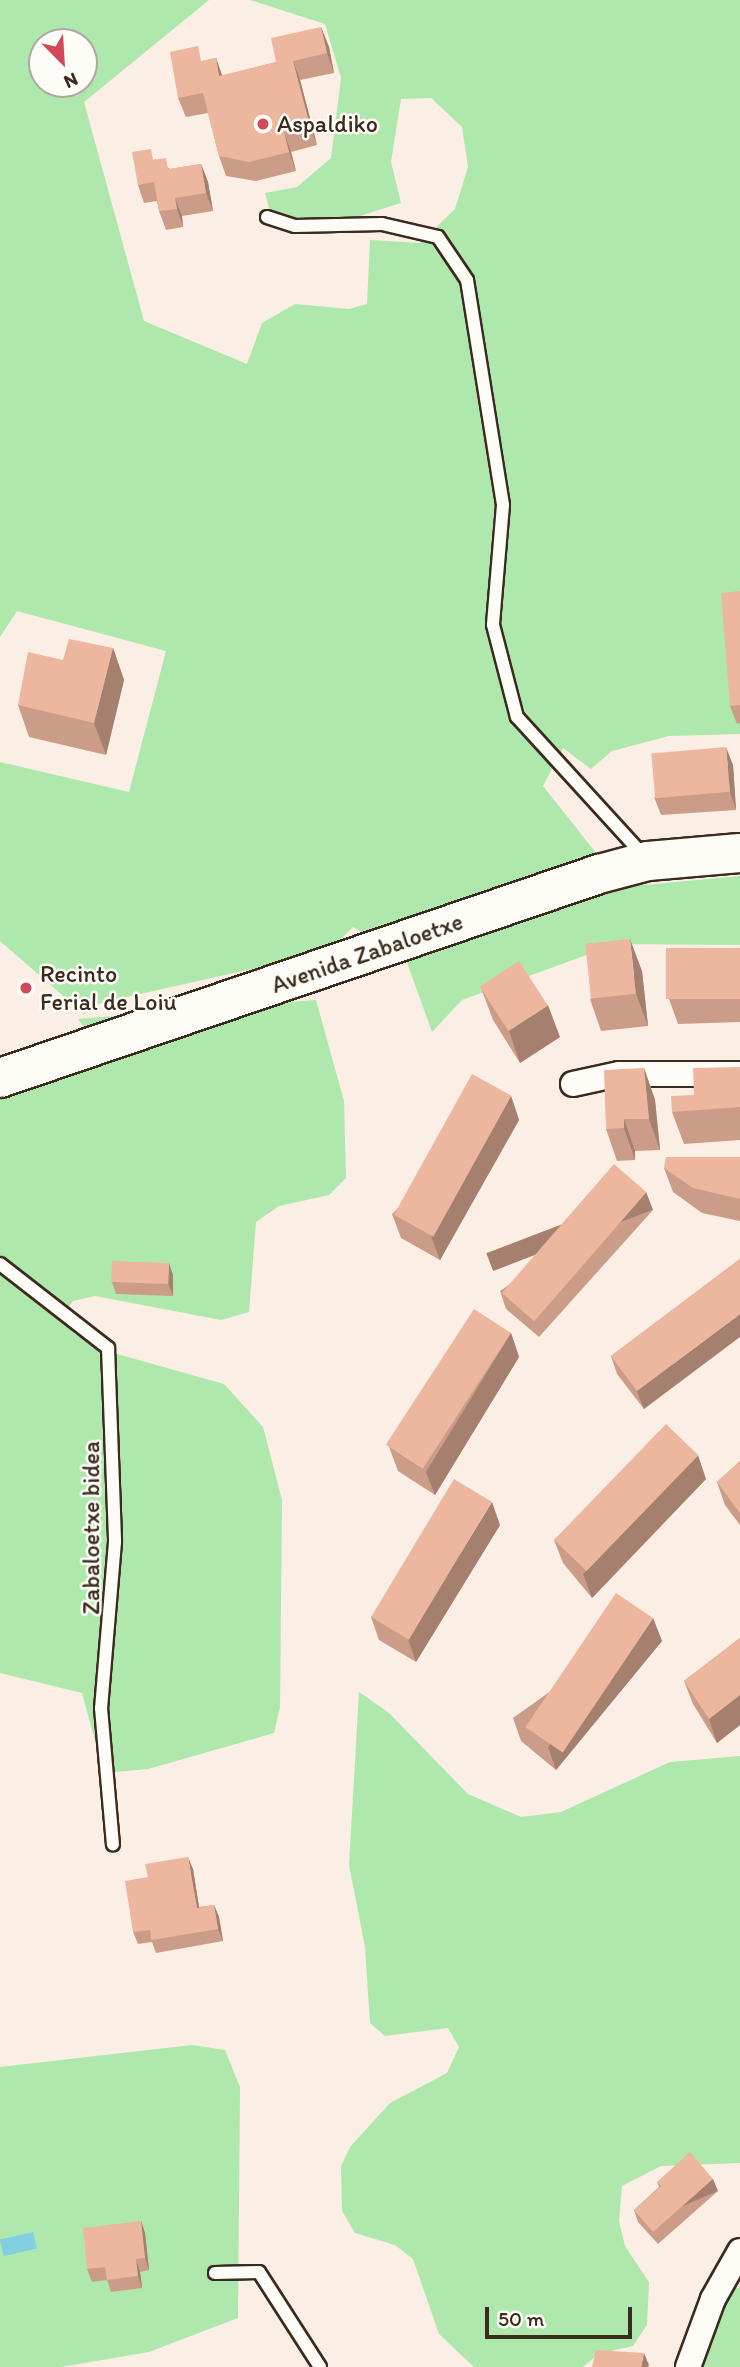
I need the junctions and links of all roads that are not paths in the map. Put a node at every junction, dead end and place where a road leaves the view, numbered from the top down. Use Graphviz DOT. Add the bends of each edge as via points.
graph roads {
  1 [pos="267,217"];
  2 [pos="740,853"];
  3 [pos="648,861"];
  4 [pos="740,1074"];
  5 [pos="0,1078"];
  6 [pos="573,1084"];
  7 [pos="0,1264"];
  8 [pos="114,1844"];
  9 [pos="740,2251"];
  10 [pos="215,2273"];
  11 [pos="320,2367"];
  12 [pos="688,2367"];
  1 -- 3 [label="lane" via="295,226 382,224 438,237 467,279 503,505 493,625 517,717"];
  2 -- 3 [label="main road, Avenida Zabaloetxe"];
  3 -- 5 [label="main road, Avenida Zabaloetxe"];
  4 -- 6 [label="street" via="619,1074"];
  7 -- 8 [label="lane, Zabaloetxe bidea" via="108,1348 115,1542 101,1708"];
  9 -- 12 [label="street" via="713,2299"];
  10 -- 11 [label="lane" via="259,2272"];
}
